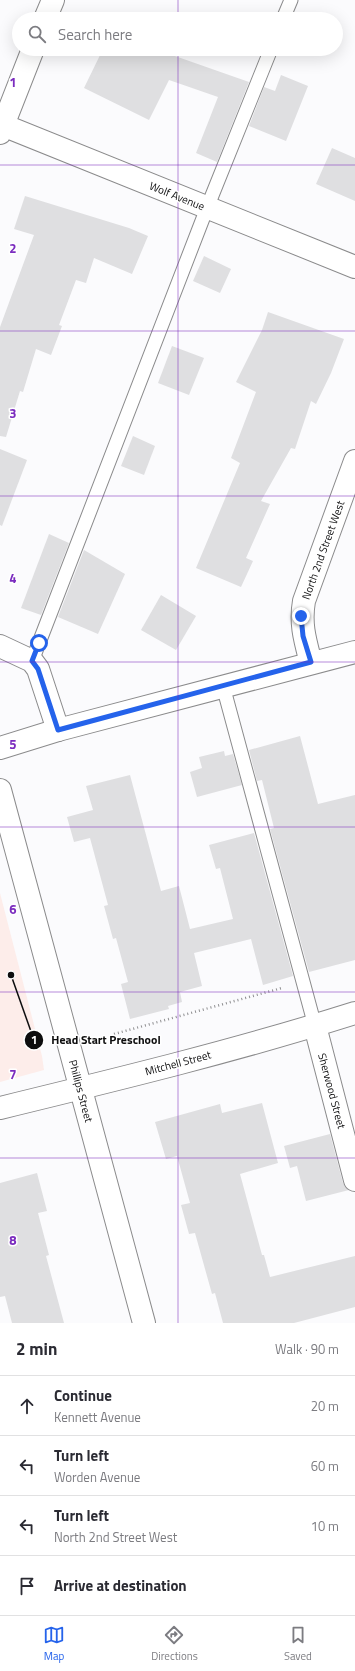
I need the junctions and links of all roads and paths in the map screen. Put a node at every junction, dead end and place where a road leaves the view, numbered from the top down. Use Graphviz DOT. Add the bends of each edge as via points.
graph roads {
  1 [pos="53,0"];
  2 [pos="291,0"];
  3 [pos="48,12"];
  4 [pos="286,12"];
  5 [pos="30,56"];
  6 [pos="268,56"];
  7 [pos="1,127"];
  8 [pos="207,208"];
  9 [pos="355,267"];
  10 [pos="355,461"];
  11 [pos="0,646"];
  12 [pos="355,652"];
  13 [pos="32,661"];
  14 [pos="311,662"];
  15 [pos="224,686"];
  16 [pos="58,730"];
  17 [pos="0,748"];
  18 [pos="0,790"];
  19 [pos="303,982"];
  20 [pos="355,1013"];
  21 [pos="315,1026"];
  22 [pos="114,1034"];
  23 [pos="80,1089"];
  24 [pos="0,1108"];
  25 [pos="355,1180"];
  26 [pos="144,1323"];
  1 -- 3 [label="street"];
  2 -- 4 [label="lane"];
  5 -- 7 [label="street"];
  6 -- 8 [label="lane"];
  7 -- 8 [label="street, Wolf Avenue"];
  8 -- 9 [label="street, Wolf Avenue"];
  8 -- 13 [label="lane"];
  10 -- 14 [label="street, North 2nd Street West" via="304,601 301,616 303,636"];
  11 -- 13 [label="street"];
  12 -- 14 [label="street"];
  13 -- 16 [label="street" via="38,669"];
  14 -- 15 [label="street"];
  15 -- 16 [label="street"];
  15 -- 19 [label="lane"];
  16 -- 17 [label="street"];
  18 -- 23 [label="street, Phillips Street"];
  19 -- 21 [label="lane"];
  19 -- 22 [label="path"];
  20 -- 21 [label="street, Mitchell Street"];
  21 -- 23 [label="street, Mitchell Street"];
  21 -- 25 [label="street, Sherwood Street"];
  23 -- 24 [label="street, Mitchell Street"];
  23 -- 26 [label="street, Phillips Street"];
}
